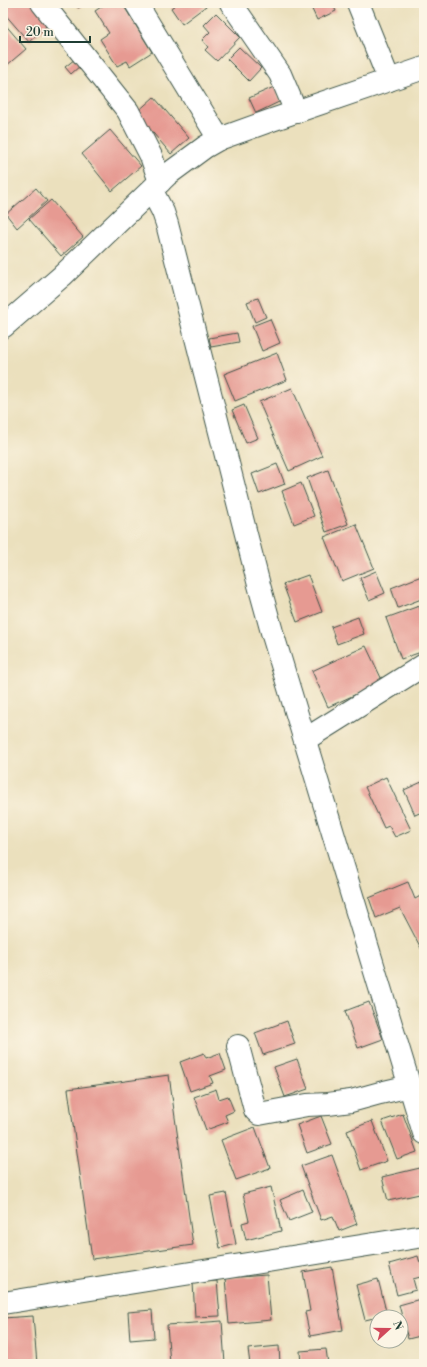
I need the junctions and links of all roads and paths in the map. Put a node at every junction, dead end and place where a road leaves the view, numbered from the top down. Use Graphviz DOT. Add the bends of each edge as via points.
graph roads {
  1 [pos="42,3"];
  2 [pos="136,3"];
  3 [pos="231,3"];
  4 [pos="358,3"];
  5 [pos="424,68"];
  6 [pos="389,80"];
  7 [pos="296,112"];
  8 [pos="219,139"];
  9 [pos="156,187"];
  10 [pos="3,327"];
  11 [pos="424,665"];
  12 [pos="306,739"];
  13 [pos="238,1046"];
  14 [pos="410,1086"];
  15 [pos="424,1133"];
  16 [pos="424,1236"];
  17 [pos="3,1303"];
  1 -- 9 [label="street" via="128,111 151,156"];
  2 -- 8 [label="street"];
  3 -- 7 [label="street" via="280,74"];
  4 -- 6 [label="street"];
  5 -- 6 [label="street"];
  6 -- 7 [label="street"];
  7 -- 8 [label="street"];
  8 -- 9 [label="street" via="191,156"];
  9 -- 10 [label="street" via="62,276"];
  9 -- 12 [label="street" via="259,585"];
  11 -- 12 [label="street"];
  12 -- 14 [label="street"];
  13 -- 14 [label="street" via="255,1110 259,1114 307,1105 351,1101"];
  14 -- 15 [label="street"];
  16 -- 17 [label="street"];
}
